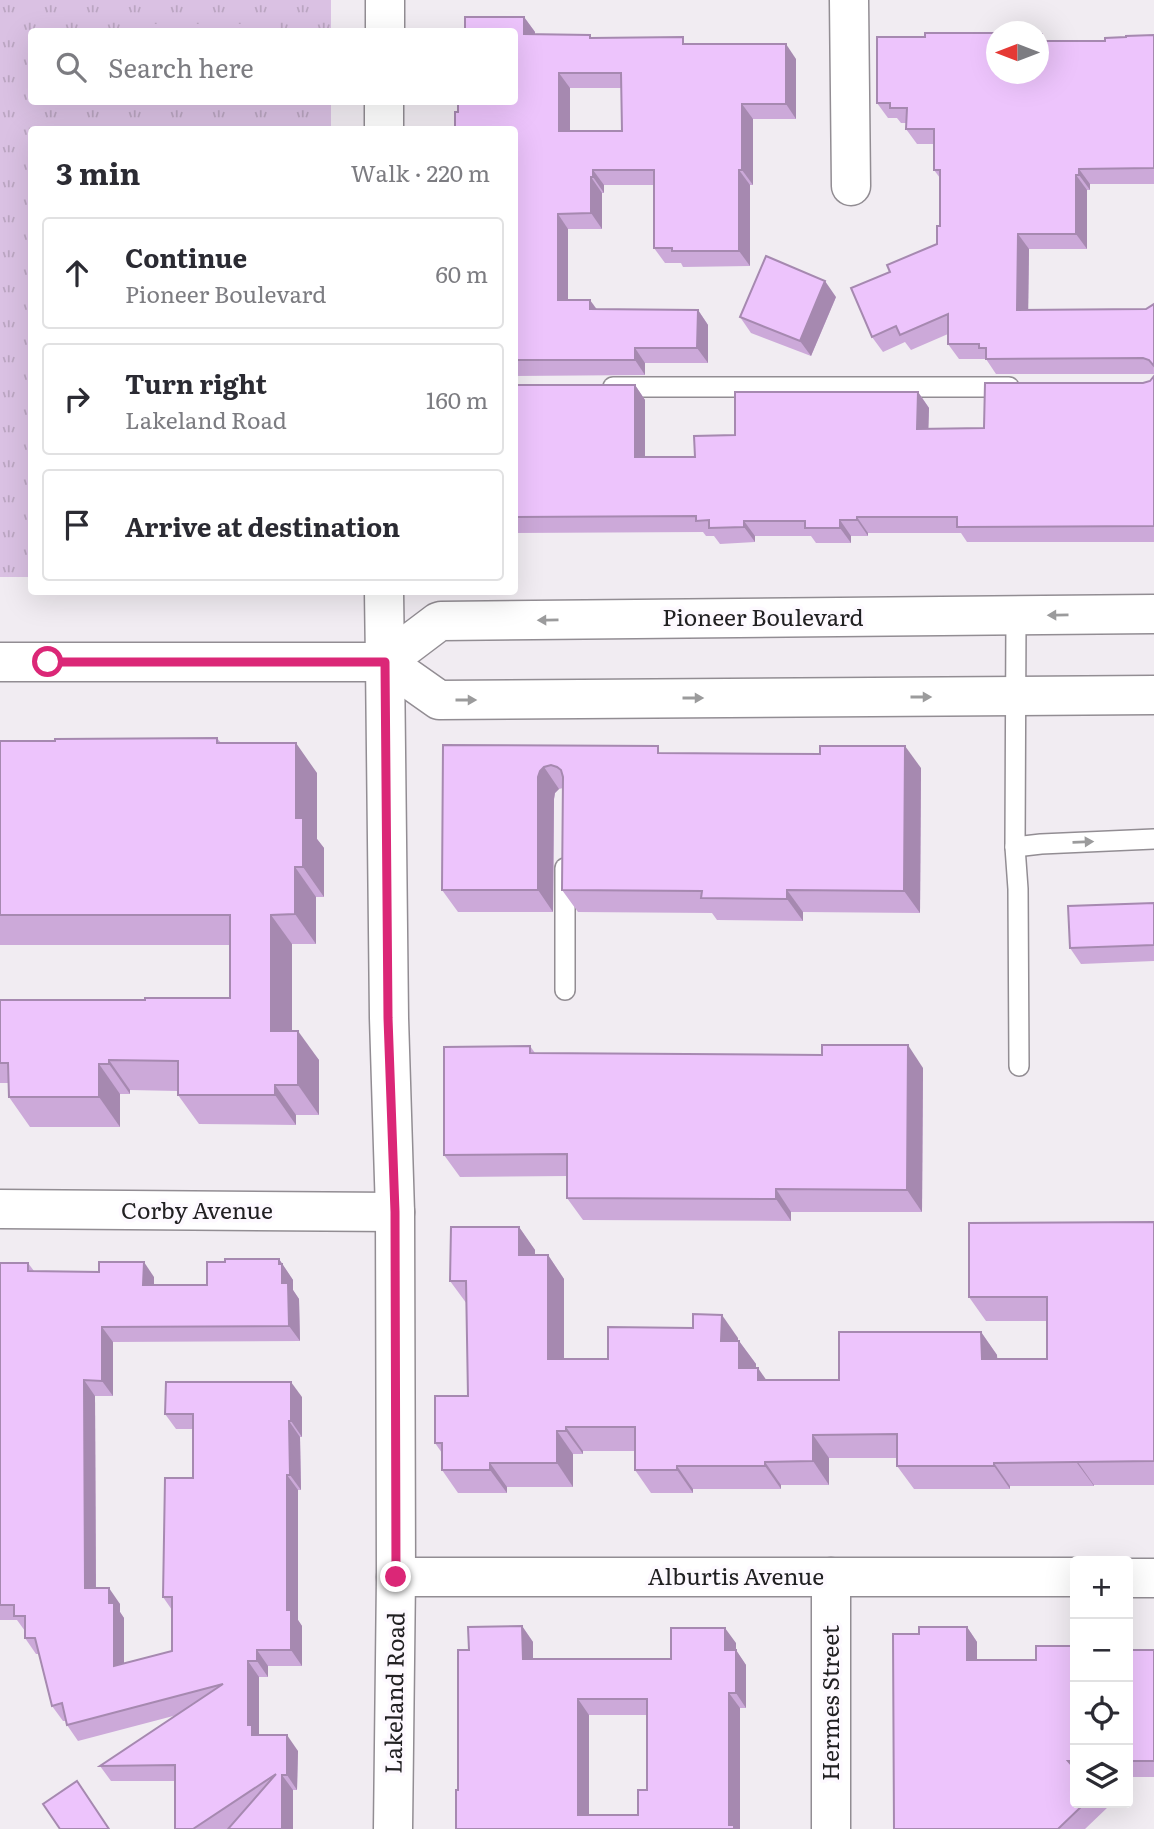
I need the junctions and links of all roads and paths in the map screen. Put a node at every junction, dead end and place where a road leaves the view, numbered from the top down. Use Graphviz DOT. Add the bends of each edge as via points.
graph roads {
  1 [pos="385,0"];
  2 [pos="849,0"];
  3 [pos="384,28"];
  4 [pos="384,105"];
  5 [pos="384,126"];
  6 [pos="851,187"];
  7 [pos="598,387"];
  8 [pos="1029,387"];
  9 [pos="384,595"];
  10 [pos="1154,614"];
  11 [pos="1016,616"];
  12 [pos="0,662"];
  13 [pos="385,662"];
  14 [pos="1154,695"];
  15 [pos="1015,696"];
  16 [pos="1154,839"];
  17 [pos="1015,847"];
  18 [pos="566,853"];
  19 [pos="565,990"];
  20 [pos="1019,1066"];
  21 [pos="0,1209"];
  22 [pos="395,1212"];
  23 [pos="396,1577"];
  24 [pos="831,1577"];
  25 [pos="1070,1577"];
  26 [pos="1133,1577"];
  27 [pos="1154,1577"];
  28 [pos="393,1829"];
  29 [pos="831,1829"];
  1 -- 3 [label="street"];
  2 -- 6 [label="street"];
  4 -- 5 [label="street"];
  7 -- 8 [label="lane"];
  9 -- 13 [label="street, Lakeland Road"];
  10 -- 11 [label="street, Pioneer Boulevard, one-way"];
  11 -- 13 [label="street, Pioneer Boulevard, one-way" via="441,621"];
  11 -- 15 [label="lane"];
  12 -- 13 [label="street"];
  13 -- 15 [label="street, one-way" via="439,700"];
  13 -- 22 [label="street, Lakeland Road"];
  14 -- 15 [label="street"];
  15 -- 17 [label="lane"];
  17 -- 16 [label="lane, one-way"];
  17 -- 20 [label="lane"];
  18 -- 19 [label="lane"];
  21 -- 22 [label="street, Corby Avenue"];
  22 -- 23 [label="street, Lakeland Road"];
  23 -- 24 [label="street, Alburtis Avenue"];
  23 -- 28 [label="street, Lakeland Road"];
  24 -- 25 [label="street, Alburtis Avenue"];
  24 -- 29 [label="street, Hermes Street"];
  26 -- 27 [label="street"];
}
